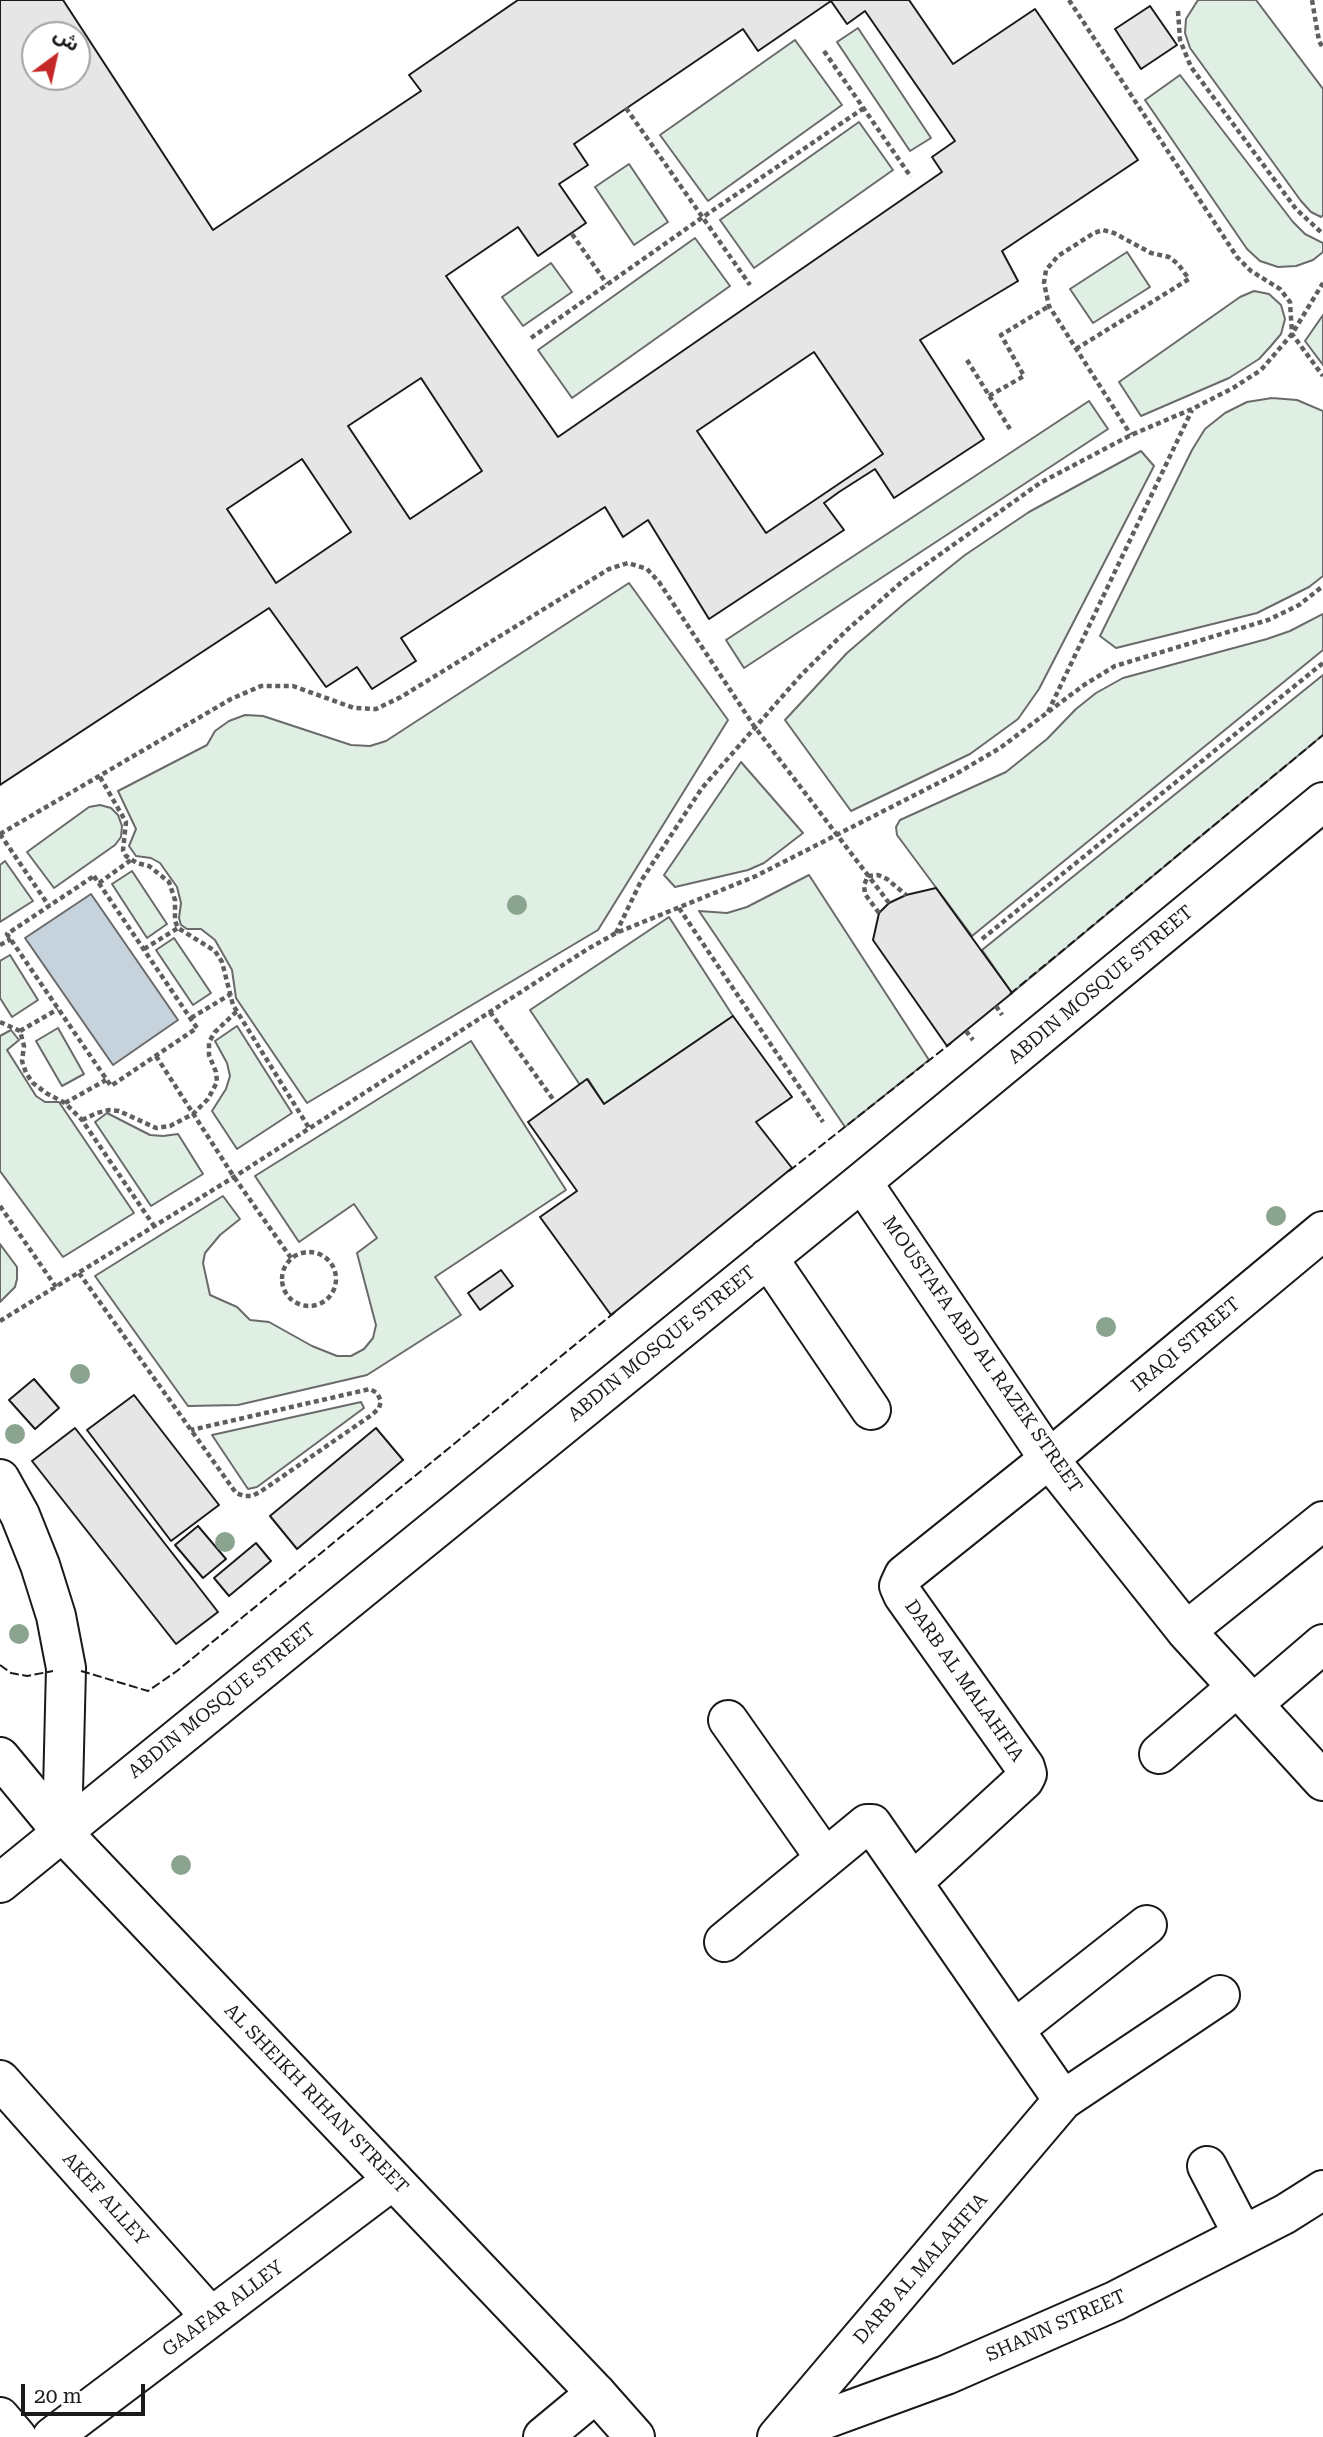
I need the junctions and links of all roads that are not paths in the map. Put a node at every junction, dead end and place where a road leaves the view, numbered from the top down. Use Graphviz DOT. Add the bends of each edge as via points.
graph roads {
  1 [pos="1323,802"];
  2 [pos="862,1182"];
  3 [pos="1323,1231"];
  4 [pos="768,1258"];
  5 [pos="871,1410"];
  6 [pos="1049,1459"];
  7 [pos="0,1479"];
  8 [pos="1323,1521"];
  9 [pos="1186,1631"];
  10 [pos="1323,1644"];
  11 [pos="1245,1695"];
  12 [pos="728,1720"];
  13 [pos="1159,1754"];
  14 [pos="0,1758"];
  15 [pos="1319,1769"];
  16 [pos="62,1832"];
  17 [pos="825,1858"];
  18 [pos="913,1882"];
  19 [pos="0,1883"];
  20 [pos="1147,1925"];
  21 [pos="724,1942"];
  22 [pos="1220,1995"];
  23 [pos="1015,2029"];
  24 [pos="0,2080"];
  25 [pos="1063,2100"];
  26 [pos="1207,2166"];
  27 [pos="393,2180"];
  28 [pos="1323,2190"];
  29 [pos="1243,2235"];
  30 [pos="211,2317"];
  31 [pos="596,2393"];
  32 [pos="0,2417"];
  33 [pos="17,2437"];
  34 [pos="52,2437"];
  35 [pos="543,2437"];
  36 [pos="635,2437"];
  37 [pos="777,2437"];
  1 -- 2 [label="street, ABDIN MOSQUE STREET"];
  2 -- 4 [label="street, ABDIN MOSQUE STREET"];
  2 -- 6 [label="street, MOUSTAFA ABD AL RAZEK STREET"];
  3 -- 6 [label="street, IRAQI STREET"];
  4 -- 5 [label="street"];
  4 -- 16 [label="street, ABDIN MOSQUE STREET"];
  6 -- 9 [label="street, MOUSTAFA ABD AL RAZEK STREET"];
  6 -- 18 [label="street, DARB AL MALAHFIA" via="904,1575 899,1586 1027,1774"];
  7 -- 16 [label="street" via="40,1565 66,1668"];
  8 -- 9 [label="street"];
  9 -- 11 [label="street, MOUSTAFA ABD AL RAZEK STREET"];
  10 -- 11 [label="street"];
  11 -- 13 [label="street"];
  11 -- 15 [label="street, MOUSTAFA ABD AL RAZEK STREET"];
  12 -- 17 [label="street"];
  14 -- 16 [label="street, AL SHEIKH RIHAN STREET"];
  16 -- 19 [label="street, ABDIN MOSQUE STREET"];
  16 -- 27 [label="street, AL SHEIKH RIHAN STREET"];
  17 -- 18 [label="street" via="869,1823"];
  17 -- 21 [label="street"];
  18 -- 23 [label="street"];
  20 -- 23 [label="street"];
  22 -- 25 [label="street, DARB AL MALAHFIA"];
  23 -- 25 [label="street"];
  24 -- 30 [label="street, AKEF ALLEY"];
  25 -- 37 [label="street, DARB AL MALAHFIA"];
  26 -- 29 [label="street"];
  27 -- 30 [label="street, GAAFAR ALLEY"];
  27 -- 31 [label="street, AL SHEIKH RIHAN STREET"];
  28 -- 29 [label="street, SHANN STREET"];
  29 -- 37 [label="street, SHANN STREET" via="1115,2301 970,2365"];
  30 -- 34 [label="street, GAAFAR ALLEY"];
  31 -- 35 [label="street"];
  31 -- 36 [label="street, AL SHEIKH RIHAN STREET"];
  32 -- 33 [label="street"];
}
